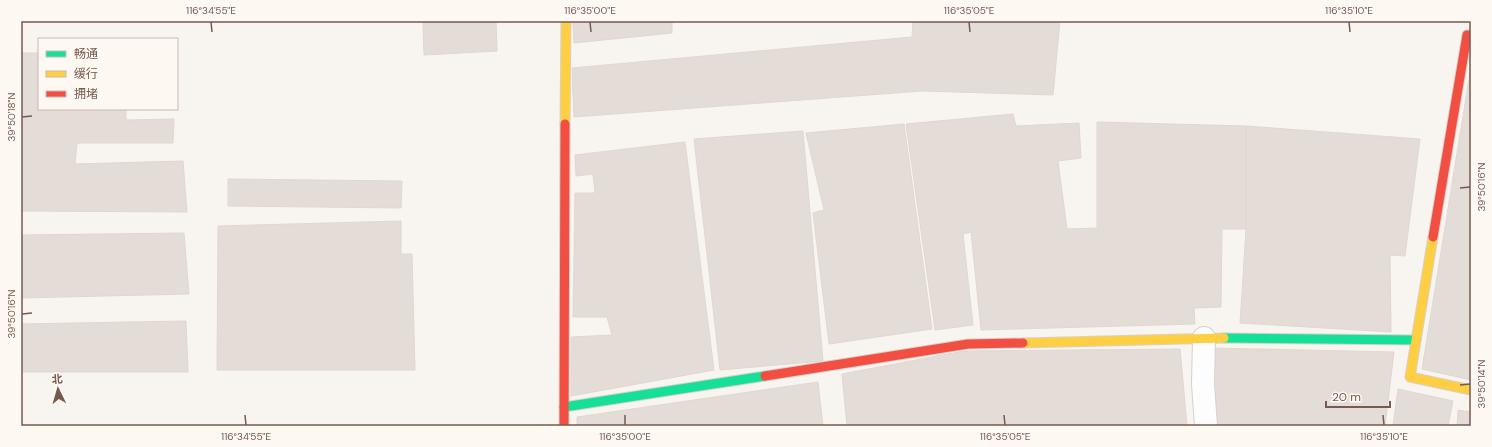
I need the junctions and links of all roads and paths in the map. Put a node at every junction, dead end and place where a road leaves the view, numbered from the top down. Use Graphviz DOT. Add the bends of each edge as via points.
graph roads {
  1 [pos="566,21"];
  2 [pos="1471,35"];
  3 [pos="1204,338"];
  4 [pos="1416,340"];
  5 [pos="1471,390"];
  6 [pos="564,407"];
  7 [pos="564,426"];
  8 [pos="1206,426"];
  1 -- 6 [label="street"];
  2 -- 4 [label="street" via="1467,35"];
  3 -- 4 [label="street"];
  3 -- 6 [label="street" via="968,344"];
  3 -- 8 [label="street" via="1203,384"];
  4 -- 5 [label="street" via="1410,377"];
  6 -- 7 [label="street"];
}
